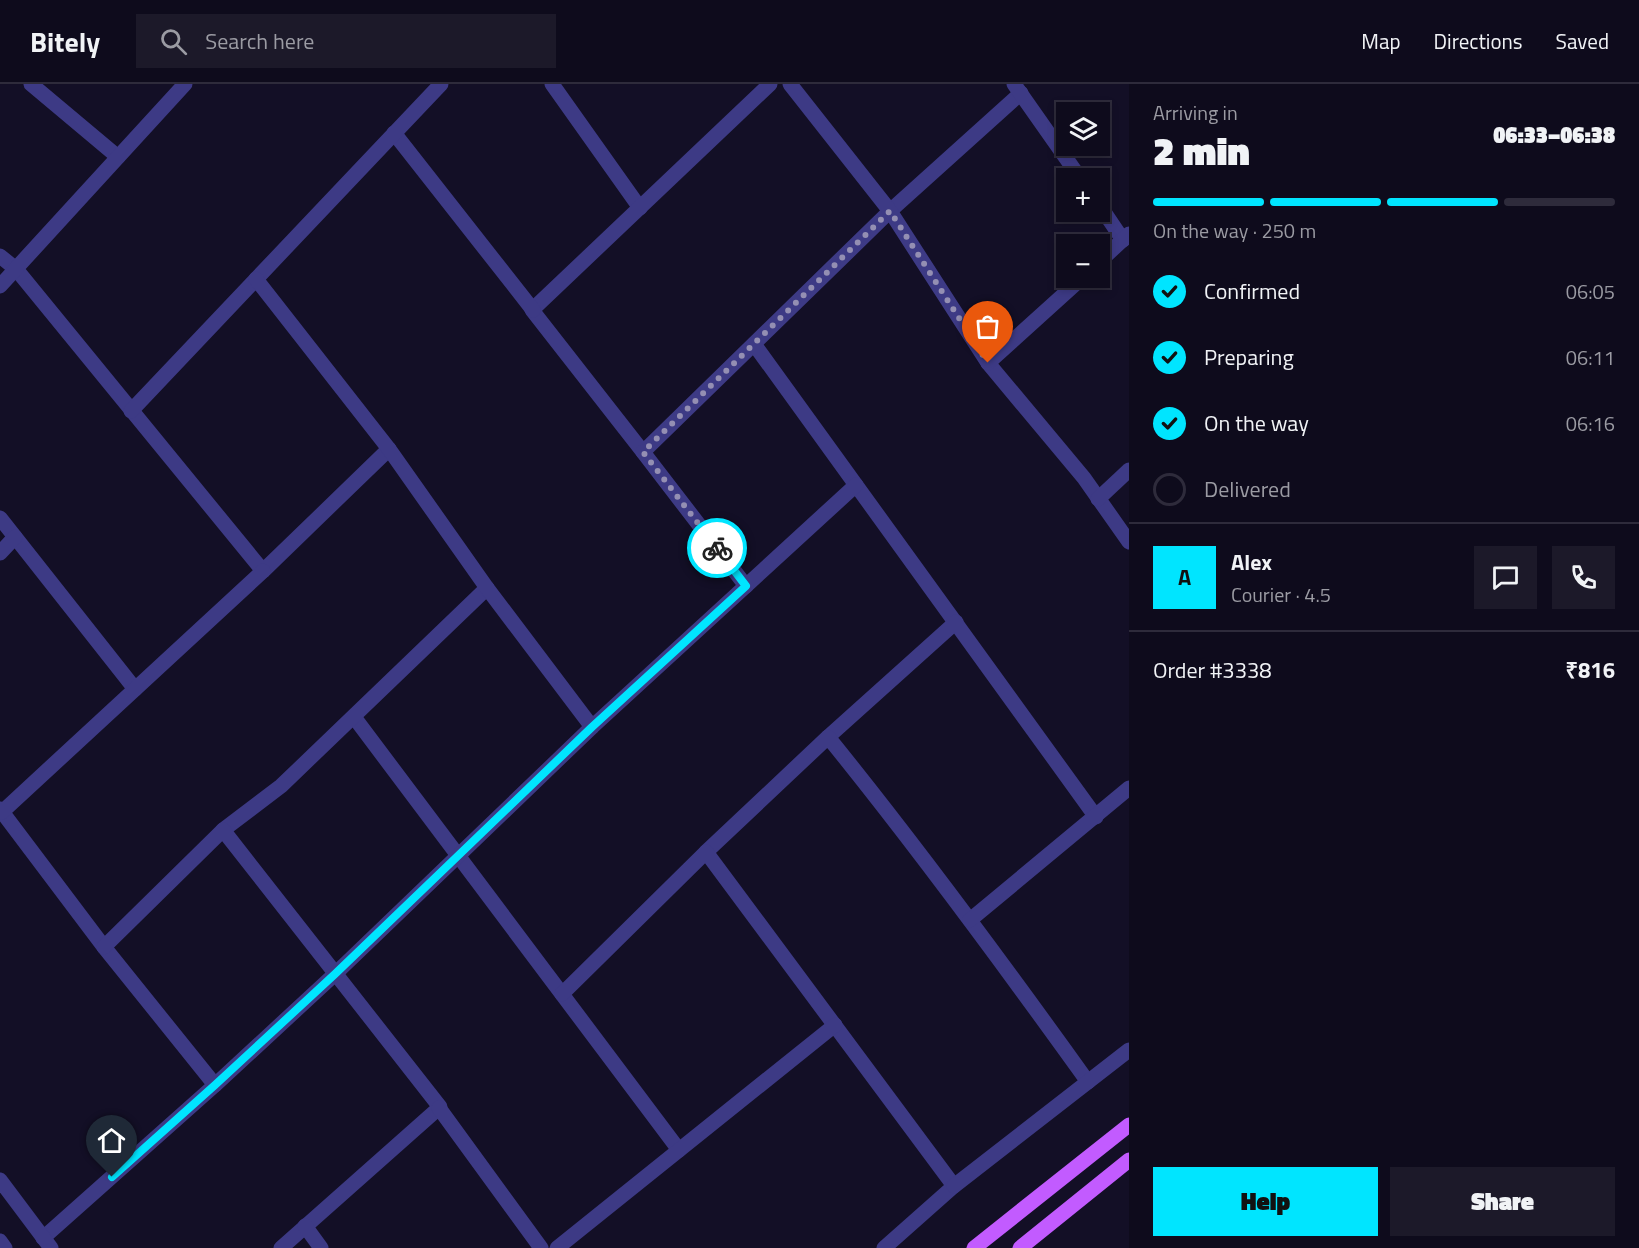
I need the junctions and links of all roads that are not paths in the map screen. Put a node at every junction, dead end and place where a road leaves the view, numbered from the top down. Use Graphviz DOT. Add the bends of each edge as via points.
graph roads {
  1 [pos="31,84"];
  2 [pos="185,84"];
  3 [pos="441,84"];
  4 [pos="552,84"];
  5 [pos="770,84"];
  6 [pos="790,84"];
  7 [pos="1018,89"];
  8 [pos="394,133"];
  9 [pos="118,157"];
  10 [pos="1073,168"];
  11 [pos="640,208"];
  12 [pos="890,211"];
  13 [pos="1110,218"];
  14 [pos="1126,237"];
  15 [pos="1110,252"];
  16 [pos="0,256"];
  17 [pos="15,269"];
  18 [pos="256,279"];
  19 [pos="0,286"];
  20 [pos="1071,288"];
  21 [pos="533,310"];
  22 [pos="754,344"];
  23 [pos="988,363"];
  24 [pos="131,411"];
  25 [pos="389,449"];
  26 [pos="643,452"];
  27 [pos="1129,470"];
  28 [pos="856,486"];
  29 [pos="1098,499"];
  30 [pos="0,518"];
  31 [pos="15,537"];
  32 [pos="1129,542"];
  33 [pos="0,552"];
  34 [pos="263,571"];
  35 [pos="746,586"];
  36 [pos="488,588"];
  37 [pos="956,622"];
  38 [pos="135,689"];
  39 [pos="354,717"];
  40 [pos="592,727"];
  41 [pos="828,737"];
  42 [pos="1129,788"];
  43 [pos="1,811"];
  44 [pos="1096,817"];
  45 [pos="223,830"];
  46 [pos="706,852"];
  47 [pos="458,856"];
  48 [pos="970,920"];
  49 [pos="104,947"];
  50 [pos="335,974"];
  51 [pos="562,994"];
  52 [pos="835,1025"];
  53 [pos="1129,1050"];
  54 [pos="1088,1082"];
  55 [pos="215,1085"];
  56 [pos="439,1108"];
  57 [pos="1129,1125"];
  58 [pos="679,1150"];
  59 [pos="1129,1160"];
  60 [pos="0,1180"];
  61 [pos="954,1186"];
  62 [pos="305,1226"];
  63 [pos="0,1241"];
  64 [pos="47,1243"];
  65 [pos="5,1248"];
  66 [pos="281,1248"];
  67 [pos="321,1248"];
  68 [pos="541,1248"];
  69 [pos="557,1248"];
  70 [pos="885,1248"];
  71 [pos="974,1248"];
  72 [pos="1020,1248"];
  1 -- 9 [label="street"];
  2 -- 9 [label="street"];
  3 -- 8 [label="street"];
  4 -- 11 [label="street"];
  5 -- 11 [label="street"];
  6 -- 12 [label="street"];
  7 -- 10 [label="street"];
  7 -- 12 [label="street"];
  8 -- 18 [label="street"];
  8 -- 21 [label="street"];
  9 -- 17 [label="street"];
  11 -- 21 [label="street"];
  12 -- 22 [label="street"];
  12 -- 23 [label="street"];
  13 -- 14 [label="street"];
  14 -- 15 [label="street"];
  16 -- 17 [label="street"];
  17 -- 19 [label="street"];
  17 -- 24 [label="street"];
  18 -- 24 [label="street"];
  18 -- 25 [label="street"];
  20 -- 23 [label="street"];
  21 -- 26 [label="street"];
  22 -- 26 [label="street"];
  22 -- 28 [label="street"];
  23 -- 29 [label="street"];
  24 -- 34 [label="street"];
  25 -- 34 [label="street"];
  25 -- 36 [label="street"];
  26 -- 35 [label="street"];
  27 -- 29 [label="street"];
  28 -- 35 [label="street"];
  28 -- 37 [label="street"];
  29 -- 32 [label="street"];
  30 -- 31 [label="street"];
  31 -- 33 [label="street"];
  31 -- 38 [label="street"];
  34 -- 38 [label="street"];
  35 -- 40 [label="street"];
  36 -- 39 [label="street"];
  36 -- 40 [label="street"];
  37 -- 41 [label="street"];
  37 -- 44 [label="street"];
  38 -- 43 [label="street"];
  39 -- 45 [label="street" via="281,786"];
  39 -- 47 [label="street"];
  40 -- 47 [label="street"];
  41 -- 46 [label="street"];
  41 -- 48 [label="street"];
  42 -- 44 [label="street"];
  43 -- 49 [label="street"];
  44 -- 48 [label="street"];
  45 -- 49 [label="street"];
  45 -- 50 [label="street"];
  46 -- 51 [label="street"];
  46 -- 52 [label="street"];
  47 -- 50 [label="street"];
  47 -- 51 [label="street"];
  48 -- 54 [label="street"];
  49 -- 55 [label="street"];
  50 -- 55 [label="street"];
  50 -- 56 [label="street"];
  51 -- 58 [label="street"];
  52 -- 58 [label="street"];
  52 -- 61 [label="street"];
  53 -- 54 [label="street"];
  54 -- 61 [label="street"];
  55 -- 64 [label="street"];
  56 -- 62 [label="street"];
  56 -- 68 [label="street"];
  57 -- 71 [label="main road"];
  58 -- 69 [label="street"];
  59 -- 72 [label="main road"];
  60 -- 64 [label="street"];
  61 -- 70 [label="street"];
  62 -- 66 [label="street"];
  62 -- 67 [label="street"];
  63 -- 65 [label="street"];
}
